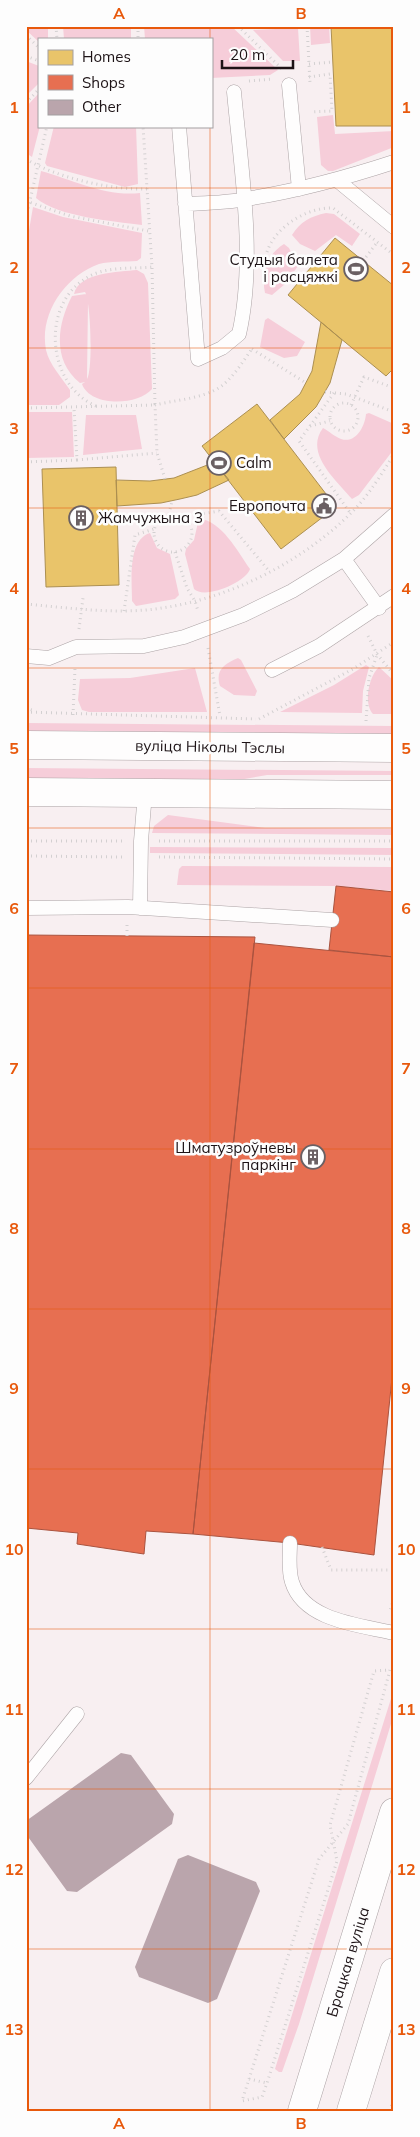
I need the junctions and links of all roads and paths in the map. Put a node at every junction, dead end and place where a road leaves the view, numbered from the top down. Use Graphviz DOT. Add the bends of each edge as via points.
graph roads {
  1 [pos="238,26"];
  2 [pos="26,35"];
  3 [pos="38,47"];
  4 [pos="26,56"];
  5 [pos="38,61"];
  6 [pos="333,62"];
  7 [pos="309,64"];
  8 [pos="284,71"];
  9 [pos="330,74"];
  10 [pos="289,85"];
  11 [pos="38,91"];
  12 [pos="234,92"];
  13 [pos="26,103"];
  14 [pos="311,112"];
  15 [pos="48,128"];
  16 [pos="144,128"];
  17 [pos="179,128"];
  18 [pos="26,159"];
  19 [pos="394,162"];
  20 [pos="38,166"];
  21 [pos="336,180"];
  22 [pos="147,189"];
  23 [pos="298,189"];
  24 [pos="244,200"];
  25 [pos="28,201"];
  26 [pos="185,204"];
  27 [pos="26,218"];
  28 [pos="394,227"];
  29 [pos="148,231"];
  30 [pos="378,241"];
  31 [pos="266,253"];
  32 [pos="394,255"];
  33 [pos="366,257"];
  34 [pos="152,267"];
  35 [pos="254,341"];
  36 [pos="252,350"];
  37 [pos="306,383"];
  38 [pos="394,388"];
  39 [pos="325,392"];
  40 [pos="334,393"];
  41 [pos="355,397"];
  42 [pos="351,404"];
  43 [pos="155,405"];
  44 [pos="97,406"];
  45 [pos="26,408"];
  46 [pos="74,408"];
  47 [pos="394,412"];
  48 [pos="330,421"];
  49 [pos="310,426"];
  50 [pos="157,453"];
  51 [pos="394,454"];
  52 [pos="77,460"];
  53 [pos="26,462"];
  54 [pos="165,479"];
  55 [pos="172,501"];
  56 [pos="168,514"];
  57 [pos="351,514"];
  58 [pos="394,515"];
  59 [pos="184,517"];
  60 [pos="154,529"];
  61 [pos="175,552"];
  62 [pos="344,559"];
  63 [pos="269,571"];
  64 [pos="394,596"];
  65 [pos="195,601"];
  66 [pos="26,604"];
  67 [pos="379,608"];
  68 [pos="124,610"];
  69 [pos="203,628"];
  70 [pos="394,642"];
  71 [pos="377,654"];
  72 [pos="26,656"];
  73 [pos="272,670"];
  74 [pos="26,708"];
  75 [pos="26,712"];
  76 [pos="39,712"];
  77 [pos="220,716"];
  78 [pos="260,719"];
  79 [pos="269,719"];
  80 [pos="356,720"];
  81 [pos="366,721"];
  82 [pos="375,721"];
  83 [pos="26,745"];
  84 [pos="394,748"];
  85 [pos="26,792"];
  86 [pos="145,793"];
  87 [pos="394,795"];
  88 [pos="26,841"];
  89 [pos="141,841"];
  90 [pos="394,841"];
  91 [pos="26,856"];
  92 [pos="140,857"];
  93 [pos="394,859"];
  94 [pos="26,908"];
  95 [pos="140,908"];
  96 [pos="332,920"];
  97 [pos="290,1543"];
  98 [pos="322,1547"];
  99 [pos="394,1570"];
  100 [pos="394,1599"];
  101 [pos="394,1612"];
  102 [pos="394,1633"];
  103 [pos="77,1714"];
  104 [pos="26,1778"];
  105 [pos="394,1812"];
  106 [pos="333,1844"];
  107 [pos="394,1972"];
  108 [pos="250,2079"];
  109 [pos="267,2084"];
  110 [pos="394,2098"];
  111 [pos="391,2109"];
  112 [pos="302,2111"];
  113 [pos="351,2111"];
  1 -- 8 [label="path"];
  2 -- 3 [label="path"];
  4 -- 5 [label="path"];
  6 -- 7 [label="path"];
  9 -- 14 [label="path" via="332,111"];
  10 -- 23 [label="lane"];
  11 -- 13 [label="path"];
  12 -- 24 [label="lane"];
  15 -- 20 [label="path"];
  16 -- 22 [label="path"];
  17 -- 26 [label="lane"];
  18 -- 20 [label="path"];
  19 -- 21 [label="lane"];
  20 -- 22 [label="path" via="99,185 123,190"];
  20 -- 25 [label="path"];
  21 -- 23 [label="lane"];
  21 -- 28 [label="lane"];
  22 -- 29 [label="path"];
  23 -- 24 [label="lane"];
  24 -- 26 [label="lane"];
  24 -- 26 [label="lane" via="244,311 239,334 222,348 198,359"];
  25 -- 27 [label="path"];
  25 -- 29 [label="path" via="70,216"];
  29 -- 34 [label="path"];
  30 -- 31 [label="path" via="333,208 322,208 301,215 285,227 269,244"];
  30 -- 32 [label="path"];
  30 -- 33 [label="path"];
  34 -- 43 [label="path"];
  34 -- 44 [label="path" via="99,271 77,284 63,302 55,333 60,366 76,393 84,401"];
  35 -- 36 [label="path"];
  36 -- 37 [label="path"];
  36 -- 43 [label="path" via="219,388"];
  38 -- 41 [label="path" via="364,376"];
  39 -- 40 [label="path"];
  40 -- 41 [label="path"];
  40 -- 49 [label="path"];
  41 -- 42 [label="path"];
  41 -- 47 [label="path"];
  42 -- 48 [label="path" via="342,403 333,408"];
  42 -- 48 [label="path" via="358,416 353,428 340,431"];
  43 -- 44 [label="path"];
  43 -- 50 [label="path"];
  44 -- 46 [label="path"];
  45 -- 46 [label="path"];
  46 -- 52 [label="path"];
  48 -- 49 [label="path"];
  49 -- 57 [label="path" via="299,442"];
  50 -- 52 [label="path"];
  50 -- 54 [label="path"];
  51 -- 57 [label="path"];
  52 -- 53 [label="path"];
  55 -- 56 [label="path"];
  56 -- 59 [label="path"];
  56 -- 60 [label="path" via="159,519"];
  57 -- 63 [label="path" via="312,546"];
  58 -- 62 [label="lane"];
  59 -- 61 [label="path" via="191,526 192,538"];
  59 -- 63 [label="path" via="219,511"];
  60 -- 61 [label="path" via="159,545"];
  60 -- 68 [label="path" via="135,534"];
  61 -- 65 [label="path"];
  62 -- 67 [label="lane"];
  62 -- 69 [label="lane" via="292,591 242,615"];
  63 -- 65 [label="path" via="233,589"];
  64 -- 67 [label="lane"];
  65 -- 68 [label="path" via="162,608"];
  65 -- 69 [label="path"];
  66 -- 68 [label="path"];
  67 -- 73 [label="lane" via="319,646"];
  69 -- 72 [label="lane" via="184,637 144,646 76,647 49,658"];
  69 -- 77 [label="path"];
  70 -- 71 [label="path"];
  71 -- 78 [label="path"];
  71 -- 81 [label="path" via="369,678"];
  74 -- 76 [label="path"];
  75 -- 76 [label="path"];
  76 -- 77 [label="path"];
  77 -- 78 [label="path"];
  78 -- 79 [label="path"];
  80 -- 81 [label="path"];
  81 -- 82 [label="path"];
  83 -- 84 [label="main road, вуліца Ніколы Тэслы"];
  85 -- 86 [label="main road"];
  86 -- 87 [label="main road"];
  86 -- 89 [label="lane"];
  88 -- 89 [label="path"];
  89 -- 90 [label="path"];
  89 -- 92 [label="lane"];
  91 -- 92 [label="path"];
  92 -- 93 [label="path"];
  92 -- 95 [label="lane"];
  94 -- 95 [label="lane"];
  95 -- 96 [label="lane"];
  97 -- 102 [label="lane" via="292,1584 304,1601 318,1613"];
  98 -- 99 [label="path" via="331,1570"];
  100 -- 101 [label="path" via="390,1610"];
  103 -- 104 [label="lane"];
  105 -- 112 [label="main road, Брацкая вуліца"];
  106 -- 106 [label="path" via="348,1824 390,1670 374,1671 330,1825"];
  106 -- 108 [label="path" via="319,1859"];
  106 -- 109 [label="path" via="337,1861"];
  107 -- 113 [label="main road"];
  108 -- 109 [label="path"];
  108 -- 109 [label="path" via="242,2101 262,2097"];
  110 -- 111 [label="path"];
}
